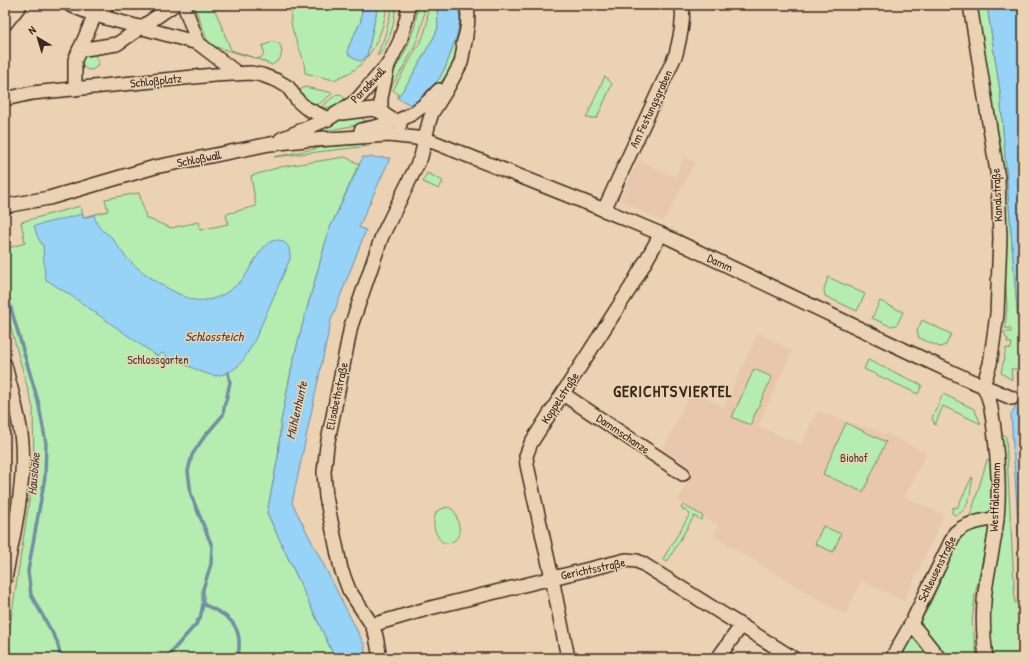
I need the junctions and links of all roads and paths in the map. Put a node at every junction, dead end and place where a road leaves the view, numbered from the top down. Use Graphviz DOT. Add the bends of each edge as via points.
graph roads {
  1 [pos="20,5"];
  2 [pos="70,5"];
  3 [pos="107,5"];
  4 [pos="174,5"];
  5 [pos="184,5"];
  6 [pos="408,5"];
  7 [pos="468,5"];
  8 [pos="682,5"];
  9 [pos="970,5"];
  10 [pos="92,14"];
  11 [pos="5,24"];
  12 [pos="142,28"];
  13 [pos="466,36"];
  14 [pos="198,43"];
  15 [pos="79,50"];
  16 [pos="389,63"];
  17 [pos="237,73"];
  18 [pos="75,89"];
  19 [pos="5,99"];
  20 [pos="381,112"];
  21 [pos="333,116"];
  22 [pos="395,122"];
  23 [pos="425,138"];
  24 [pos="316,140"];
  25 [pos="270,144"];
  26 [pos="5,206"];
  27 [pos="604,210"];
  28 [pos="661,234"];
  29 [pos="5,365"];
  30 [pos="983,386"];
  31 [pos="562,394"];
  32 [pos="1012,398"];
  33 [pos="683,474"];
  34 [pos="997,518"];
  35 [pos="7,552"];
  36 [pos="552,578"];
  37 [pos="5,579"];
  38 [pos="372,625"];
  39 [pos="740,626"];
  40 [pos="910,626"];
  41 [pos="380,658"];
  42 [pos="568,658"];
  43 [pos="718,658"];
  44 [pos="792,658"];
  45 [pos="892,658"];
  46 [pos="940,658"];
  47 [pos="986,658"];
  1 -- 11 [label="street"];
  2 -- 10 [label="street"];
  3 -- 10 [label="street"];
  4 -- 12 [label="street"];
  5 -- 14 [label="street"];
  6 -- 16 [label="street, Paradewall" via="400,41"];
  7 -- 13 [label="street"];
  8 -- 27 [label="street, Am Festungsgraben" via="681,34 676,54"];
  9 -- 30 [label="street, Kanalstraße" via="998,178 1000,238 997,314 990,364"];
  10 -- 12 [label="street"];
  10 -- 15 [label="street"];
  12 -- 14 [label="street"];
  12 -- 15 [label="street" via="117,44"];
  13 -- 22 [label="street, Schloßwall" via="445,80 430,100 414,114"];
  13 -- 23 [label="street, Elisabethstraße" via="461,63 432,113"];
  14 -- 17 [label="street"];
  15 -- 18 [label="street" via="75,60"];
  16 -- 20 [label="street" via="381,98"];
  16 -- 21 [label="street, Paradewall" via="356,101"];
  17 -- 18 [label="street, Schloßplatz"];
  17 -- 21 [label="street, Schloßplatz" via="262,75 278,81 288,87 306,108"];
  18 -- 19 [label="street, Schloßplatz"];
  20 -- 21 [label="street" via="364,109"];
  20 -- 22 [label="street"];
  21 -- 25 [label="street, Paradewall"];
  22 -- 23 [label="street"];
  22 -- 24 [label="street, Schloßwall"];
  23 -- 24 [label="street" via="388,135"];
  23 -- 27 [label="street, Damm"];
  23 -- 38 [label="street, Elisabethstraße" via="421,157 382,236 351,326 324,472 326,497 342,569 349,590"];
  24 -- 25 [label="street, Schloßwall"];
  25 -- 26 [label="street, Schloßwall" via="155,167 49,198"];
  27 -- 28 [label="street, Damm"];
  28 -- 30 [label="street, Damm"];
  28 -- 31 [label="street, Koppelstraße" via="631,287"];
  29 -- 35 [label="street" via="22,441 22,478"];
  30 -- 32 [label="street, Damm"];
  30 -- 34 [label="street, Westfalendamm" via="989,400 995,436"];
  31 -- 33 [label="street, Dammschanze"];
  31 -- 36 [label="street, Koppelstraße" via="526,456"];
  34 -- 40 [label="street, Schleusenstraße" via="970,523 955,532"];
  34 -- 47 [label="street, Westfalendamm" via="984,603"];
  35 -- 37 [label="street"];
  36 -- 38 [label="street, Gerichtsstraße"];
  36 -- 39 [label="street, Gerichtsstraße" via="626,560 637,561"];
  36 -- 42 [label="street, Koppelstraße"];
  38 -- 41 [label="street, Elisabethstraße"];
  39 -- 43 [label="street"];
  39 -- 44 [label="street, Gerichtsstraße"];
  40 -- 45 [label="street, Schleusenstraße"];
  40 -- 46 [label="street" via="916,629"];
}
